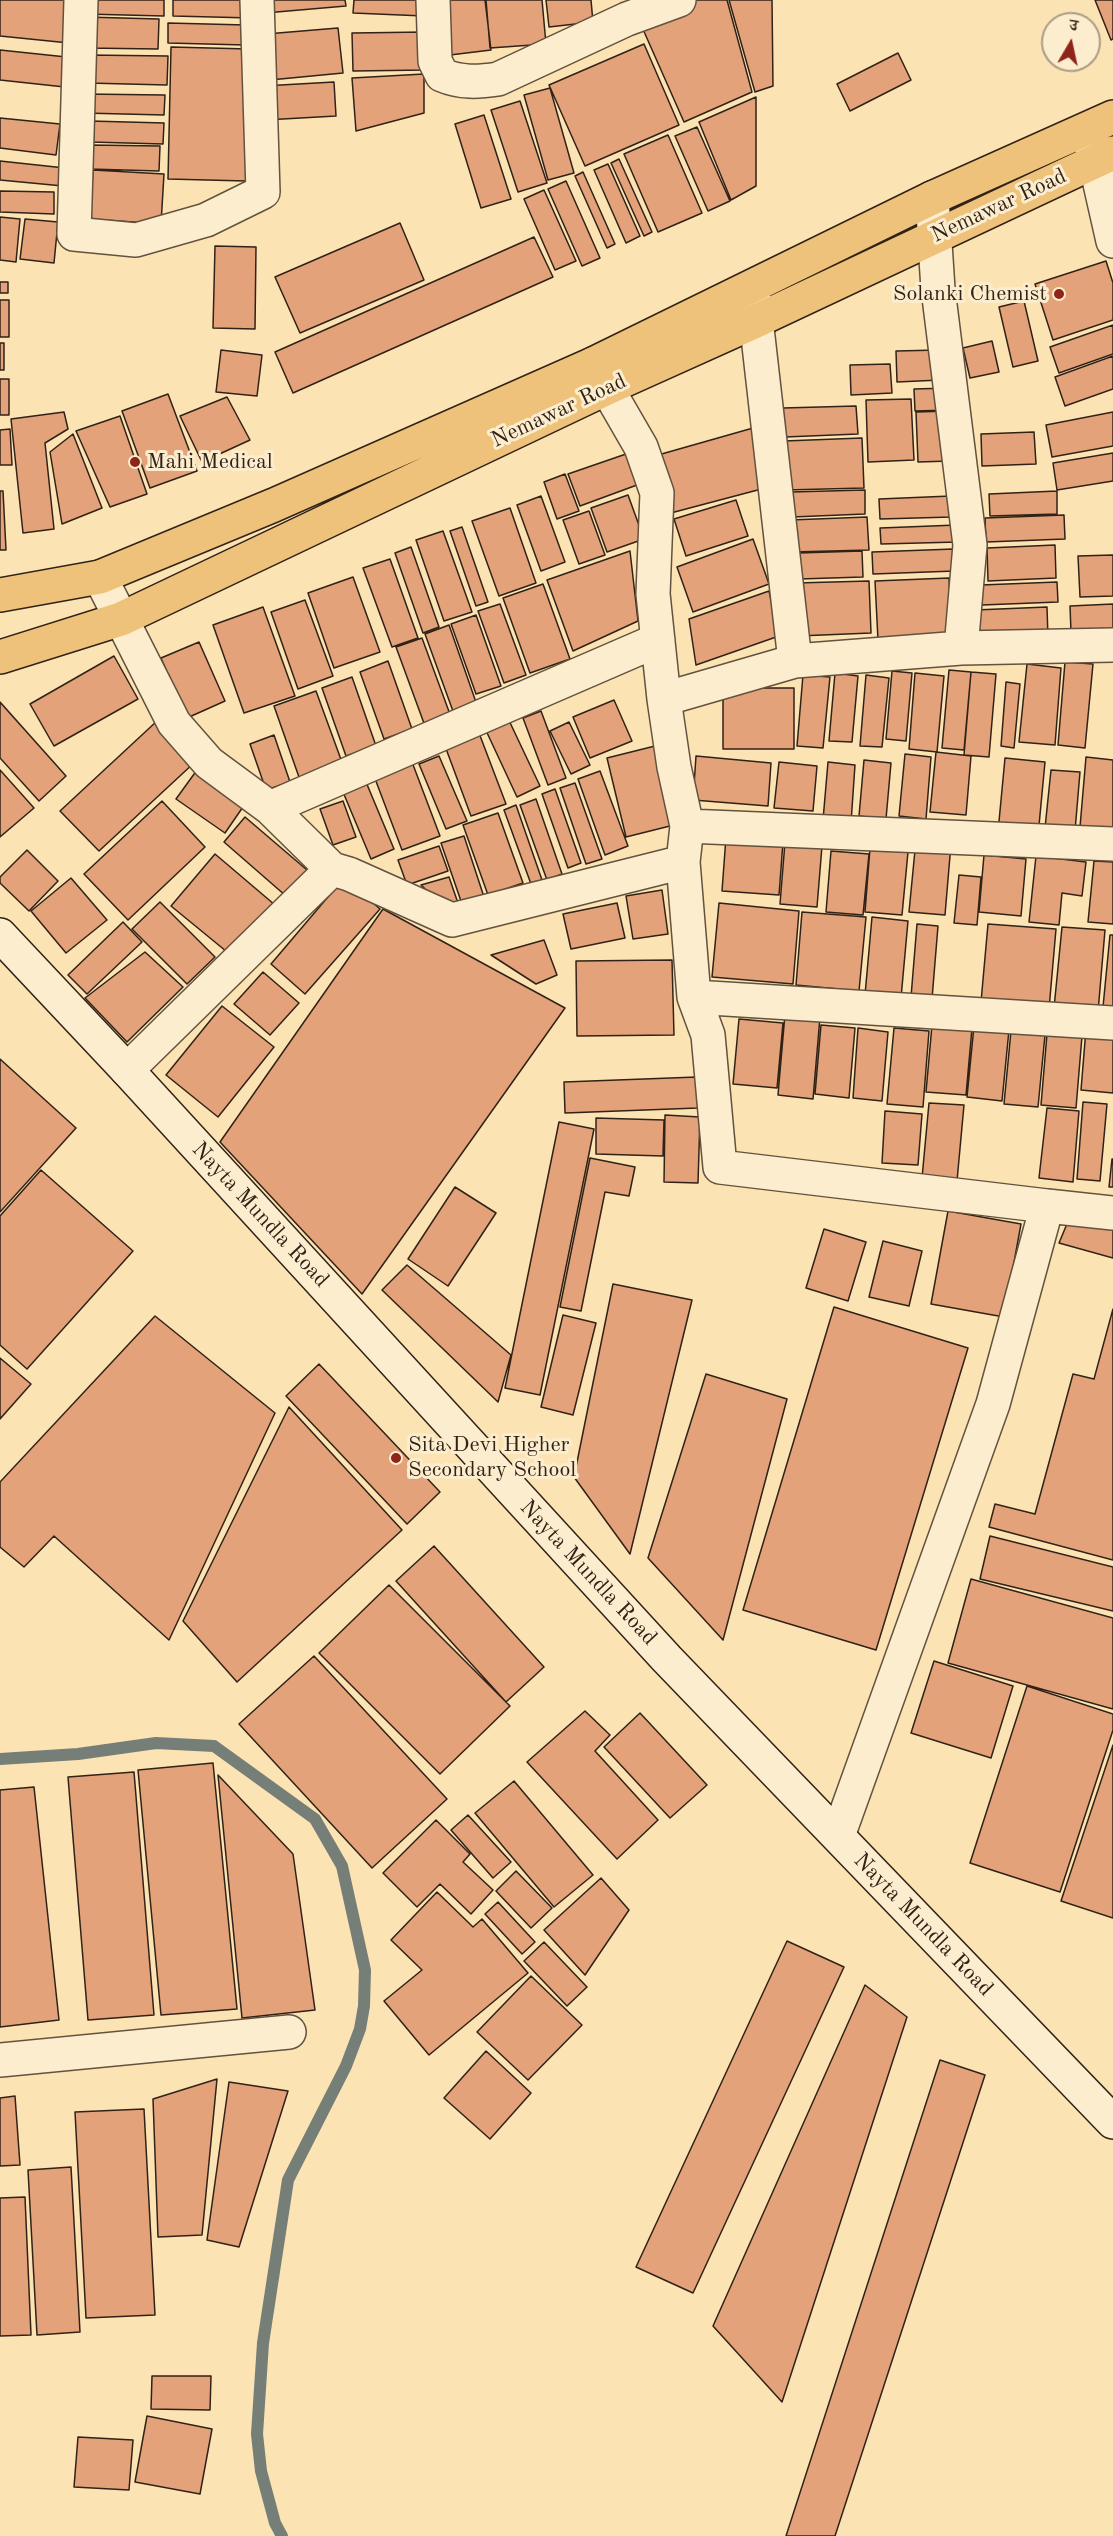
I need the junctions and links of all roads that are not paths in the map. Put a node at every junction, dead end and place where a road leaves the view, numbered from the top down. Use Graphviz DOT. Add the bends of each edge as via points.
graph roads {
  1 [pos="81,0"];
  2 [pos="257,0"];
  3 [pos="434,0"];
  4 [pos="679,0"];
  5 [pos="1101,123"];
  6 [pos="1104,157"];
  7 [pos="932,198"];
  8 [pos="934,236"];
  9 [pos="1113,241"];
  10 [pos="753,286"];
  11 [pos="756,321"];
  12 [pos="600,376"];
  13 [pos="100,577"];
  14 [pos="0,596"];
  15 [pos="121,619"];
  16 [pos="658,640"];
  17 [pos="1113,645"];
  18 [pos="961,648"];
  19 [pos="0,657"];
  20 [pos="795,661"];
  21 [pos="664,699"];
  22 [pos="270,808"];
  23 [pos="687,825"];
  24 [pos="1113,844"];
  25 [pos="684,862"];
  26 [pos="332,869"];
  27 [pos="0,935"];
  28 [pos="694,997"];
  29 [pos="1113,1023"];
  30 [pos="127,1070"];
  31 [pos="1047,1206"];
  32 [pos="1113,1213"];
  33 [pos="838,1836"];
  34 [pos="289,2032"];
  35 [pos="0,2060"];
  36 [pos="1113,2122"];
  1 -- 2 [label="street" via="74,234 136,240 206,220 263,192"];
  3 -- 4 [label="street" via="435,61 442,75 474,82 498,79 627,19"];
  5 -- 6 [label="street"];
  5 -- 7 [label="highway, Nemawar Road"];
  6 -- 8 [label="highway, Nemawar Road"];
  6 -- 9 [label="street"];
  7 -- 8 [label="street"];
  7 -- 10 [label="highway, Nemawar Road"];
  8 -- 11 [label="highway, Nemawar Road"];
  8 -- 18 [label="street" via="970,545"];
  10 -- 11 [label="street"];
  10 -- 12 [label="highway, Nemawar Road"];
  11 -- 12 [label="highway, Nemawar Road"];
  11 -- 20 [label="street"];
  12 -- 13 [label="highway, Nemawar Road"];
  12 -- 15 [label="highway, Nemawar Road"];
  12 -- 16 [label="street" via="641,447 657,493 652,594"];
  13 -- 14 [label="highway, Nemawar Road"];
  13 -- 15 [label="street"];
  15 -- 19 [label="highway, Nemawar Road"];
  15 -- 22 [label="street" via="174,723 209,763"];
  16 -- 21 [label="street"];
  16 -- 22 [label="street"];
  17 -- 18 [label="street"];
  18 -- 20 [label="street"];
  20 -- 21 [label="street"];
  21 -- 23 [label="street"];
  22 -- 26 [label="street"];
  23 -- 24 [label="street"];
  23 -- 25 [label="street"];
  25 -- 26 [label="street" via="452,920"];
  25 -- 28 [label="street"];
  26 -- 30 [label="street"];
  27 -- 30 [label="street, Nayta Mundla Road"];
  28 -- 29 [label="street"];
  28 -- 31 [label="street" via="708,1035 720,1167"];
  30 -- 33 [label="street, Nayta Mundla Road" via="659,1650"];
  31 -- 32 [label="street"];
  31 -- 33 [label="street" via="993,1404"];
  33 -- 36 [label="street, Nayta Mundla Road"];
  34 -- 35 [label="street"];
}
